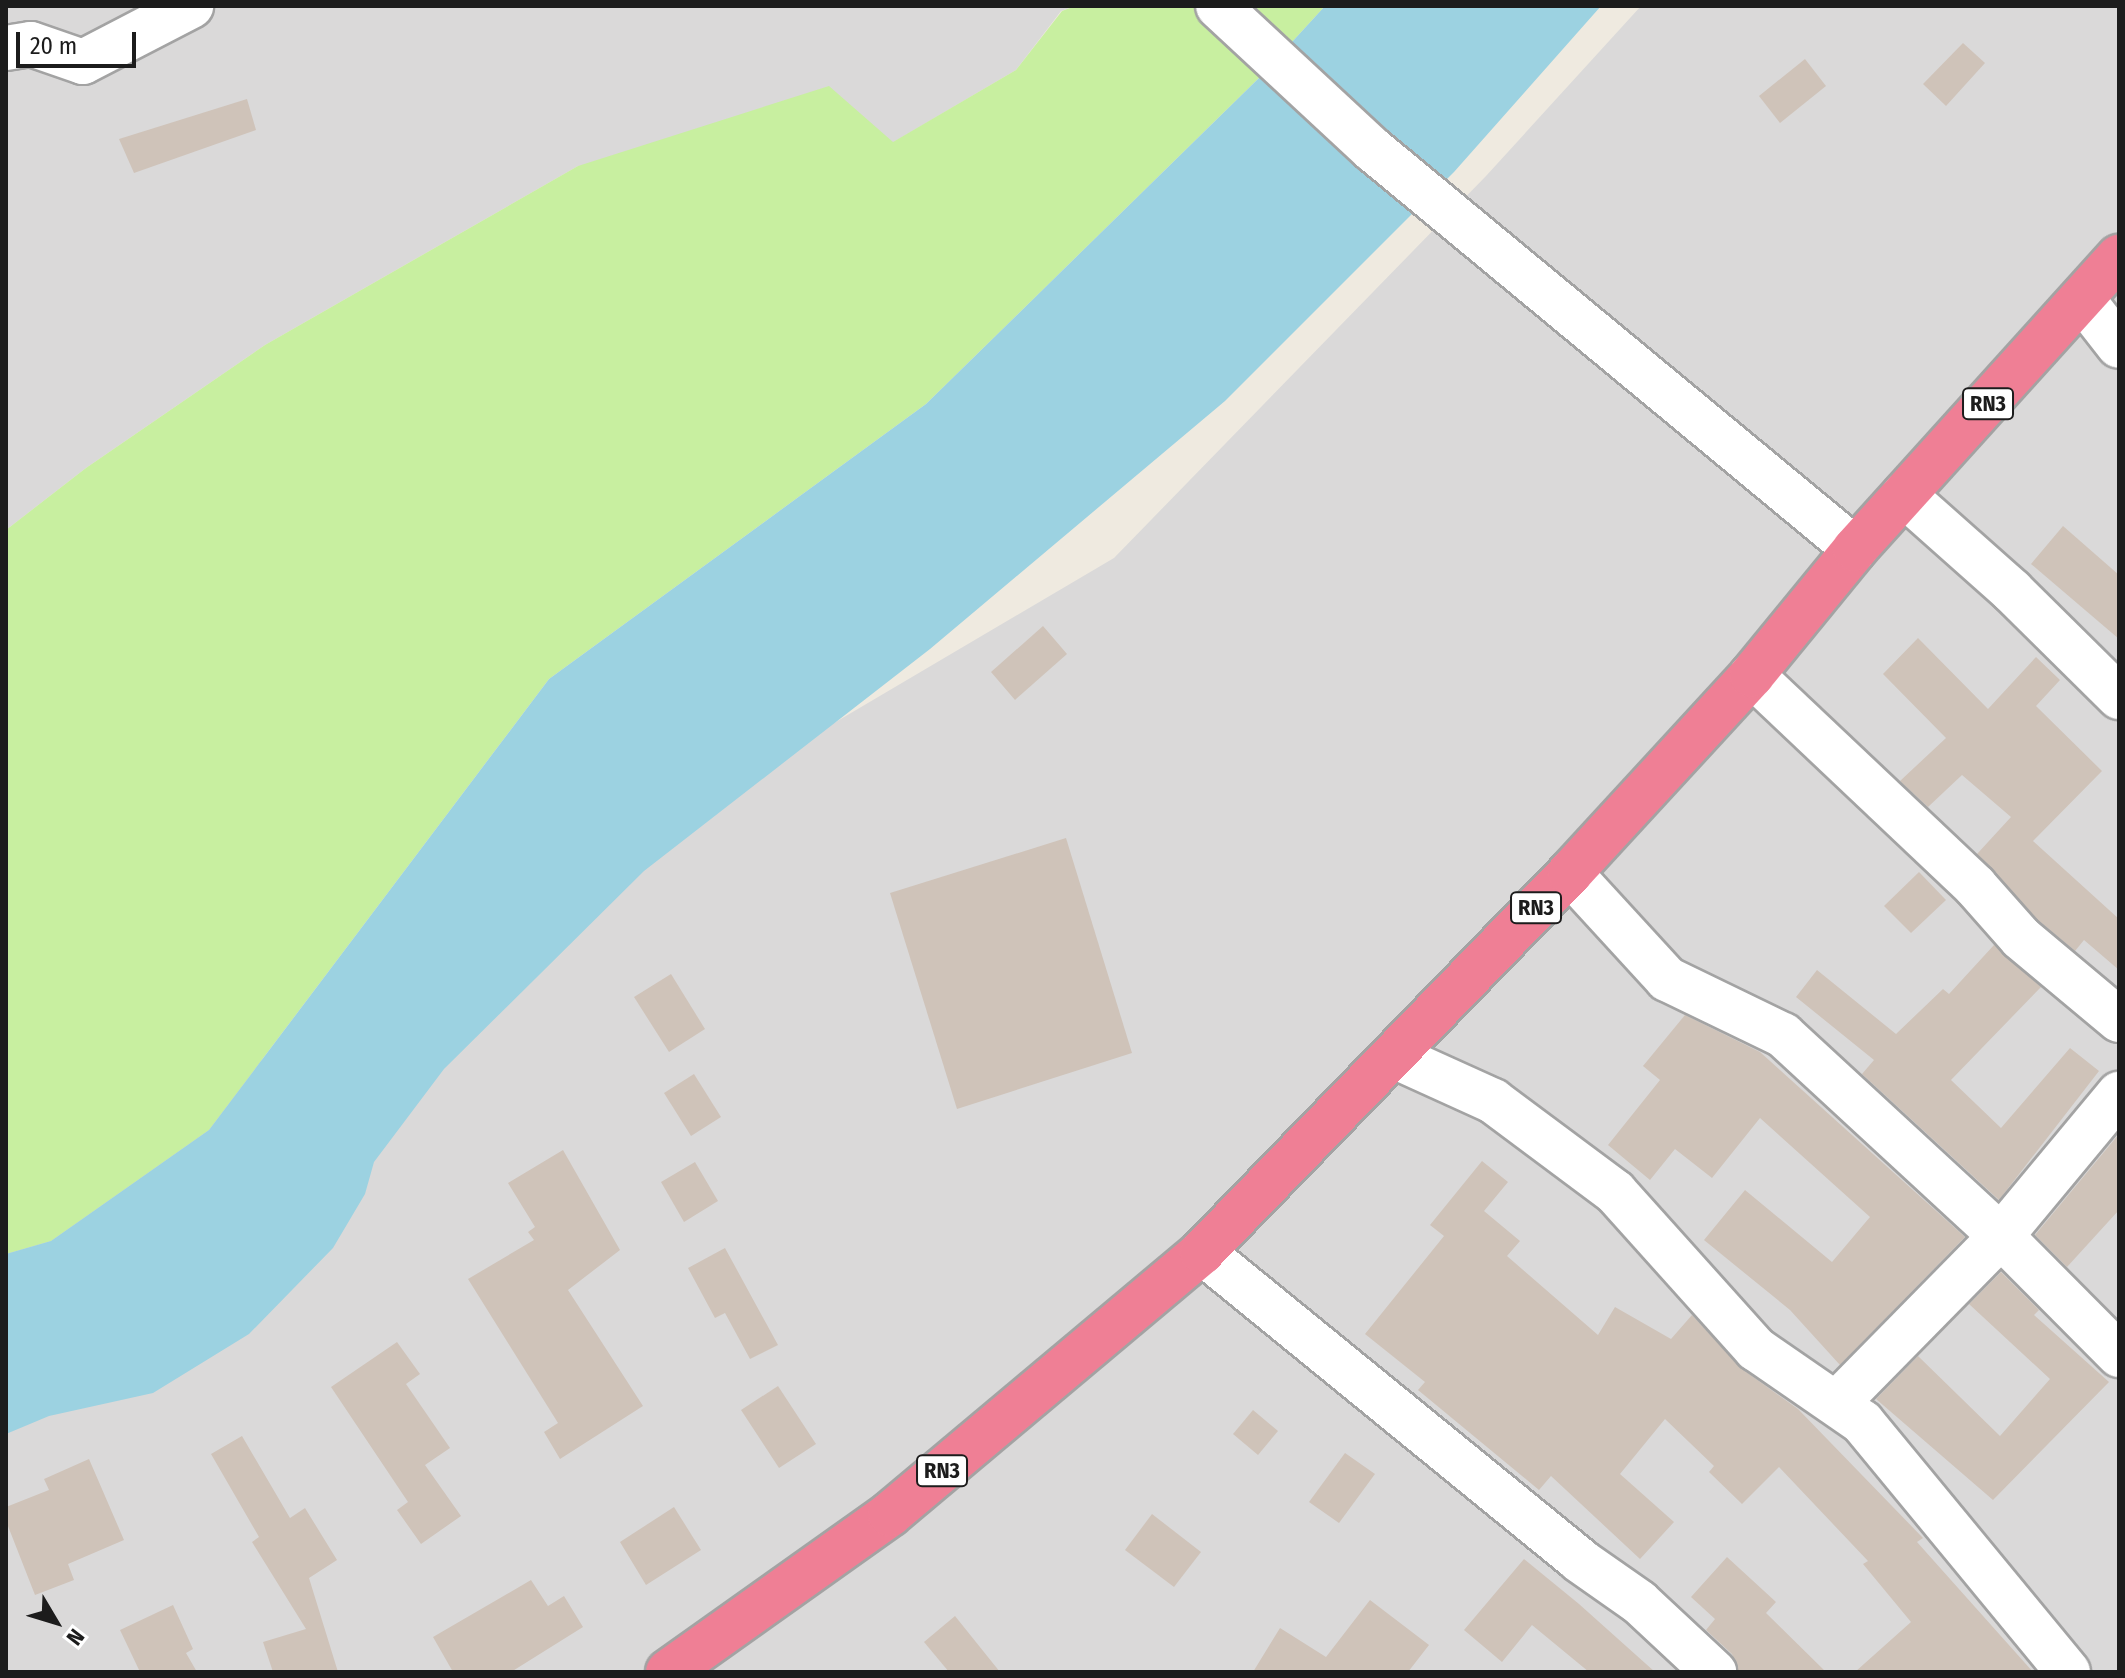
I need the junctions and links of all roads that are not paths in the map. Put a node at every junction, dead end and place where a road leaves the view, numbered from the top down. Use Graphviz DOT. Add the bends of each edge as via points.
graph roads {
  1 [pos="191,6"];
  2 [pos="1218,6"];
  3 [pos="6,48"];
  4 [pos="2119,257"];
  5 [pos="2083,300"];
  6 [pos="2119,346"];
  7 [pos="1904,495"];
  8 [pos="1855,549"];
  9 [pos="1752,675"];
  10 [pos="2119,697"];
  11 [pos="1570,873"];
  12 [pos="2119,1020"];
  13 [pos="1394,1056"];
  14 [pos="2119,1094"];
  15 [pos="2001,1236"];
  16 [pos="1202,1252"];
  17 [pos="2119,1355"];
  18 [pos="1838,1402"];
  19 [pos="668,1672"];
  20 [pos="1714,1672"];
  21 [pos="2068,1672"];
  1 -- 3 [label="street" via="83,62 31,44"];
  2 -- 8 [label="street" via="1372,149"];
  4 -- 5 [label="highway, RN3"];
  5 -- 6 [label="street"];
  5 -- 7 [label="highway, RN3"];
  7 -- 8 [label="highway, RN3"];
  7 -- 10 [label="street"];
  8 -- 9 [label="highway, RN3"];
  9 -- 11 [label="highway, RN3"];
  9 -- 12 [label="street" via="1975,886 2021,938"];
  11 -- 13 [label="highway, RN3"];
  11 -- 15 [label="street" via="1667,979 1783,1035"];
  13 -- 16 [label="highway, RN3"];
  13 -- 18 [label="street" via="1493,1101 1615,1192 1756,1349"];
  14 -- 15 [label="street"];
  15 -- 17 [label="street"];
  15 -- 18 [label="street"];
  16 -- 19 [label="highway, RN3" via="890,1514"];
  16 -- 20 [label="street" via="1579,1560 1639,1602"];
  18 -- 21 [label="street" via="1862,1422"];
}
